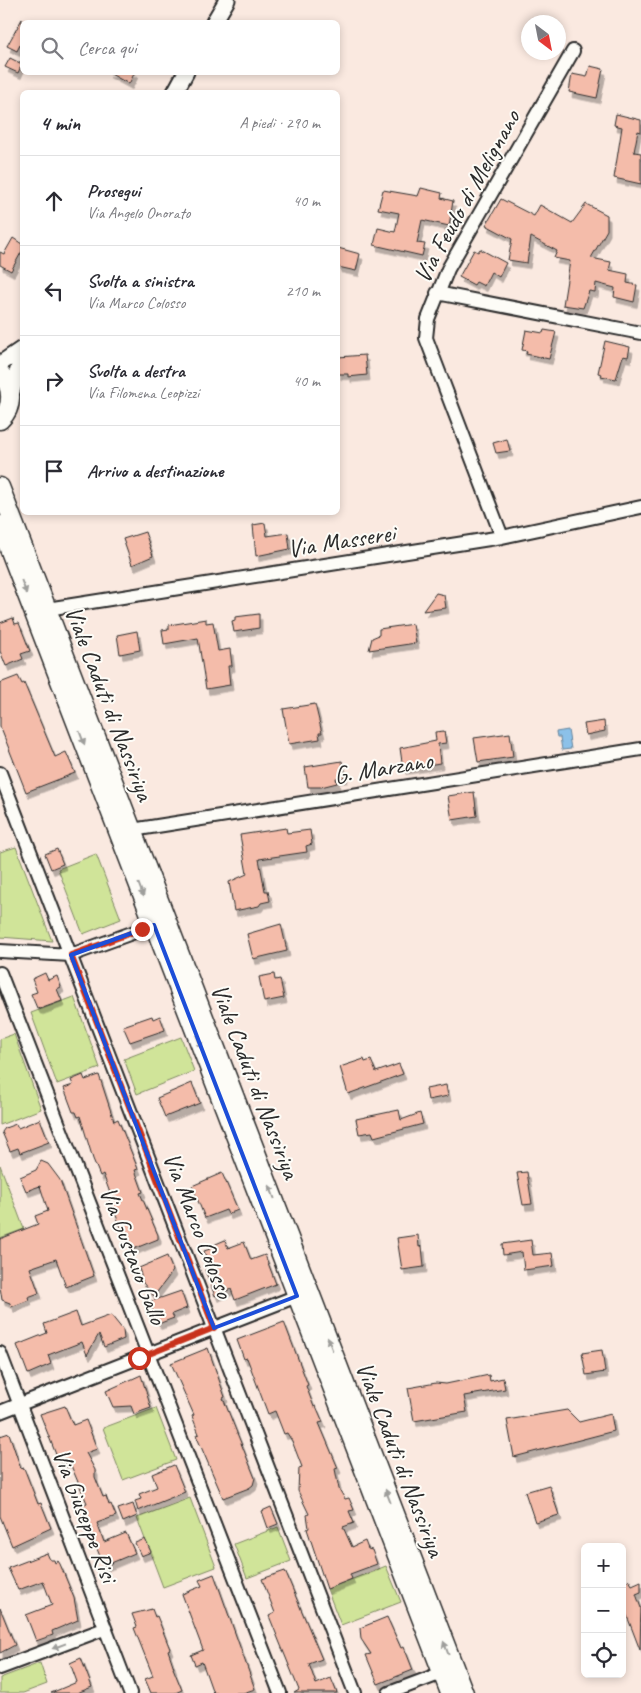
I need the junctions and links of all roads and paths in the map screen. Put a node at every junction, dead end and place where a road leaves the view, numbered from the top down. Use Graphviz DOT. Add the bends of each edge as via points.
graph roads {
  1 [pos="227,0"];
  2 [pos="215,20"];
  3 [pos="573,51"];
  4 [pos="184,75"];
  5 [pos="176,90"];
  6 [pos="437,293"];
  7 [pos="641,333"];
  8 [pos="20,350"];
  9 [pos="20,362"];
  10 [pos="0,364"];
  11 [pos="0,373"];
  12 [pos="11,395"];
  13 [pos="1,420"];
  14 [pos="0,487"];
  15 [pos="641,507"];
  16 [pos="0,525"];
  17 [pos="502,537"];
  18 [pos="47,609"];
  19 [pos="641,749"];
  20 [pos="0,773"];
  21 [pos="132,830"];
  22 [pos="154,925"];
  23 [pos="0,951"];
  24 [pos="71,955"];
  25 [pos="0,973"];
  26 [pos="297,1296"];
  27 [pos="214,1328"];
  28 [pos="0,1353"];
  29 [pos="149,1354"];
  30 [pos="20,1404"];
  31 [pos="0,1412"];
  32 [pos="104,1628"];
  33 [pos="0,1668"];
  34 [pos="442,1673"];
  35 [pos="130,1693"];
  36 [pos="280,1693"];
  37 [pos="355,1693"];
  38 [pos="389,1693"];
  39 [pos="450,1693"];
  40 [pos="464,1693"];
  1 -- 2 [label="street"];
  3 -- 6 [label="street, Via Feudo di Melignano"];
  4 -- 5 [label="street"];
  6 -- 7 [label="street"];
  6 -- 17 [label="street, Via Feudo di Melignano" via="428,319 426,338"];
  8 -- 10 [label="street"];
  9 -- 12 [label="street"];
  11 -- 12 [label="main road"];
  12 -- 13 [label="main road"];
  14 -- 18 [label="main road, Viale Caduti di Nassiriya"];
  15 -- 17 [label="street, Via Masserei"];
  16 -- 22 [label="main road, Viale Caduti di Nassiriya, one-way"];
  17 -- 18 [label="street, Via Masserei"];
  18 -- 21 [label="main road, Viale Caduti di Nassiriya"];
  19 -- 21 [label="street, G. Marzano"];
  20 -- 24 [label="street, Via Marco Colosso"];
  40 -- 21 [label="main road, Viale Caduti di Nassiriya, one-way"];
  22 -- 24 [label="street"];
  22 -- 26 [label="main road, Viale Caduti di Nassiriya, one-way"];
  23 -- 24 [label="street"];
  24 -- 27 [label="street, Via Marco Colosso"];
  25 -- 29 [label="street, Via Gustavo Gallo"];
  26 -- 27 [label="street"];
  26 -- 34 [label="main road, Viale Caduti di Nassiriya"];
  27 -- 29 [label="street"];
  27 -- 37 [label="street, Via Marco Colosso"];
  28 -- 30 [label="street, Via Giuseppe Risi"];
  29 -- 30 [label="street"];
  29 -- 36 [label="street, Via Gustavo Gallo"];
  30 -- 31 [label="street"];
  30 -- 32 [label="street, Via Giuseppe Risi"];
  32 -- 33 [label="street, one-way"];
  32 -- 35 [label="street, Via Giuseppe Risi"];
  34 -- 38 [label="street"];
  34 -- 39 [label="main road, Viale Caduti di Nassiriya"];
}
